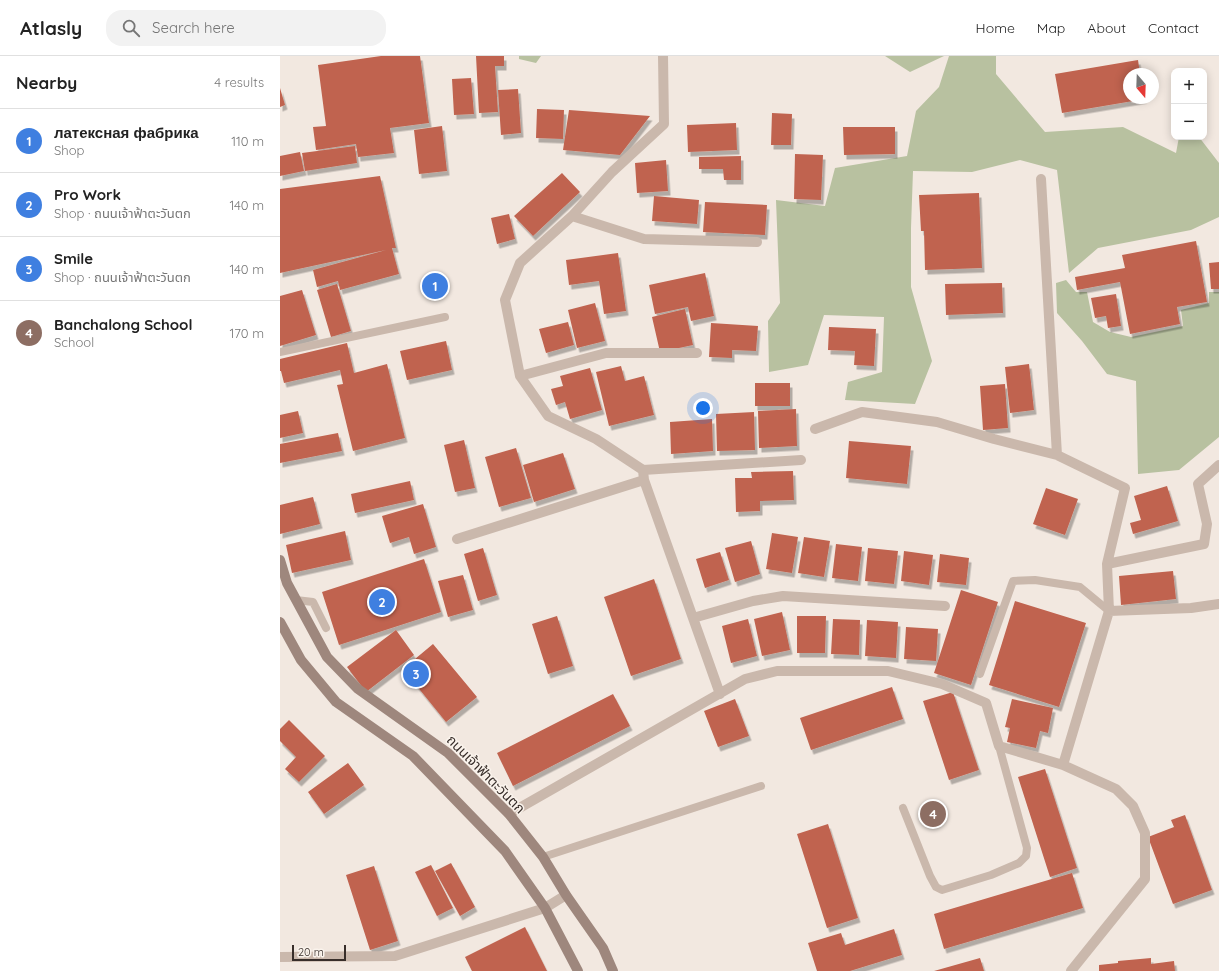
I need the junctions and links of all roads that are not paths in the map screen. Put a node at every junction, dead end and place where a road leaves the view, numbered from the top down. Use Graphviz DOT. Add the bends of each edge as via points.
graph roads {
  1 [pos="663,56"];
  2 [pos="1041,179"];
  3 [pos="572,216"];
  4 [pos="757,242"];
  5 [pos="445,317"];
  6 [pos="280,352"];
  7 [pos="696,353"];
  8 [pos="520,376"];
  9 [pos="815,429"];
  10 [pos="1058,456"];
  11 [pos="801,460"];
  12 [pos="1219,465"];
  13 [pos="644,475"];
  14 [pos="457,539"];
  15 [pos="280,560"];
  16 [pos="1107,564"];
  17 [pos="296,600"];
  18 [pos="1219,604"];
  19 [pos="945,606"];
  20 [pos="1109,611"];
  21 [pos="693,618"];
  22 [pos="280,622"];
  23 [pos="326,628"];
  24 [pos="980,674"];
  25 [pos="720,694"];
  26 [pos="999,746"];
  27 [pos="1063,765"];
  28 [pos="761,786"];
  29 [pos="903,808"];
  30 [pos="509,814"];
  31 [pos="542,857"];
  32 [pos="566,894"];
  33 [pos="544,908"];
  34 [pos="280,957"];
  35 [pos="578,971"];
  36 [pos="613,971"];
  37 [pos="1071,971"];
  1 -- 3 [label="street" via="664,124 612,172"];
  2 -- 10 [label="street"];
  3 -- 4 [label="street" via="644,239"];
  3 -- 8 [label="street" via="520,263 505,300"];
  5 -- 6 [label="lane"];
  7 -- 8 [label="street" via="606,353"];
  8 -- 13 [label="street" via="548,416 596,439"];
  9 -- 10 [label="street" via="862,412 937,422"];
  10 -- 16 [label="street" via="1125,488"];
  11 -- 13 [label="street"];
  12 -- 16 [label="street" via="1198,484 1207,524 1204,544"];
  13 -- 14 [label="street"];
  13 -- 21 [label="street"];
  15 -- 17 [label="main road, ถนนเจ้าฟ้าตะวันตก" via="287,584"];
  16 -- 20 [label="street"];
  17 -- 23 [label="lane" via="313,602"];
  17 -- 30 [label="main road, ถนนเจ้าฟ้าตะวันตก" via="327,657 358,689 448,752"];
  18 -- 20 [label="street" via="1191,608"];
  19 -- 21 [label="street" via="783,596 753,601"];
  20 -- 24 [label="lane" via="1080,587 1035,580 1013,581"];
  20 -- 27 [label="street"];
  21 -- 25 [label="street"];
  22 -- 33 [label="main road" via="301,660 336,702 413,756 505,851"];
  25 -- 26 [label="street" via="745,679 777,671 888,671 942,684 986,703"];
  25 -- 30 [label="street"];
  26 -- 27 [label="street"];
  26 -- 29 [label="lane" via="1027,848 1026,856 1019,863 991,875 942,890 936,887 930,876"];
  27 -- 37 [label="street" via="1116,789 1133,806 1145,833 1145,880"];
  28 -- 31 [label="lane"];
  30 -- 31 [label="main road, ถนนเจ้าฟ้าตะวันตก"];
  31 -- 32 [label="main road, ถนนเจ้าฟ้าตะวันตก"];
  32 -- 33 [label="street"];
  32 -- 36 [label="main road, ถนนเจ้าฟ้าตะวันตก" via="603,948"];
  33 -- 34 [label="street" via="395,956"];
  33 -- 35 [label="main road"];
}
